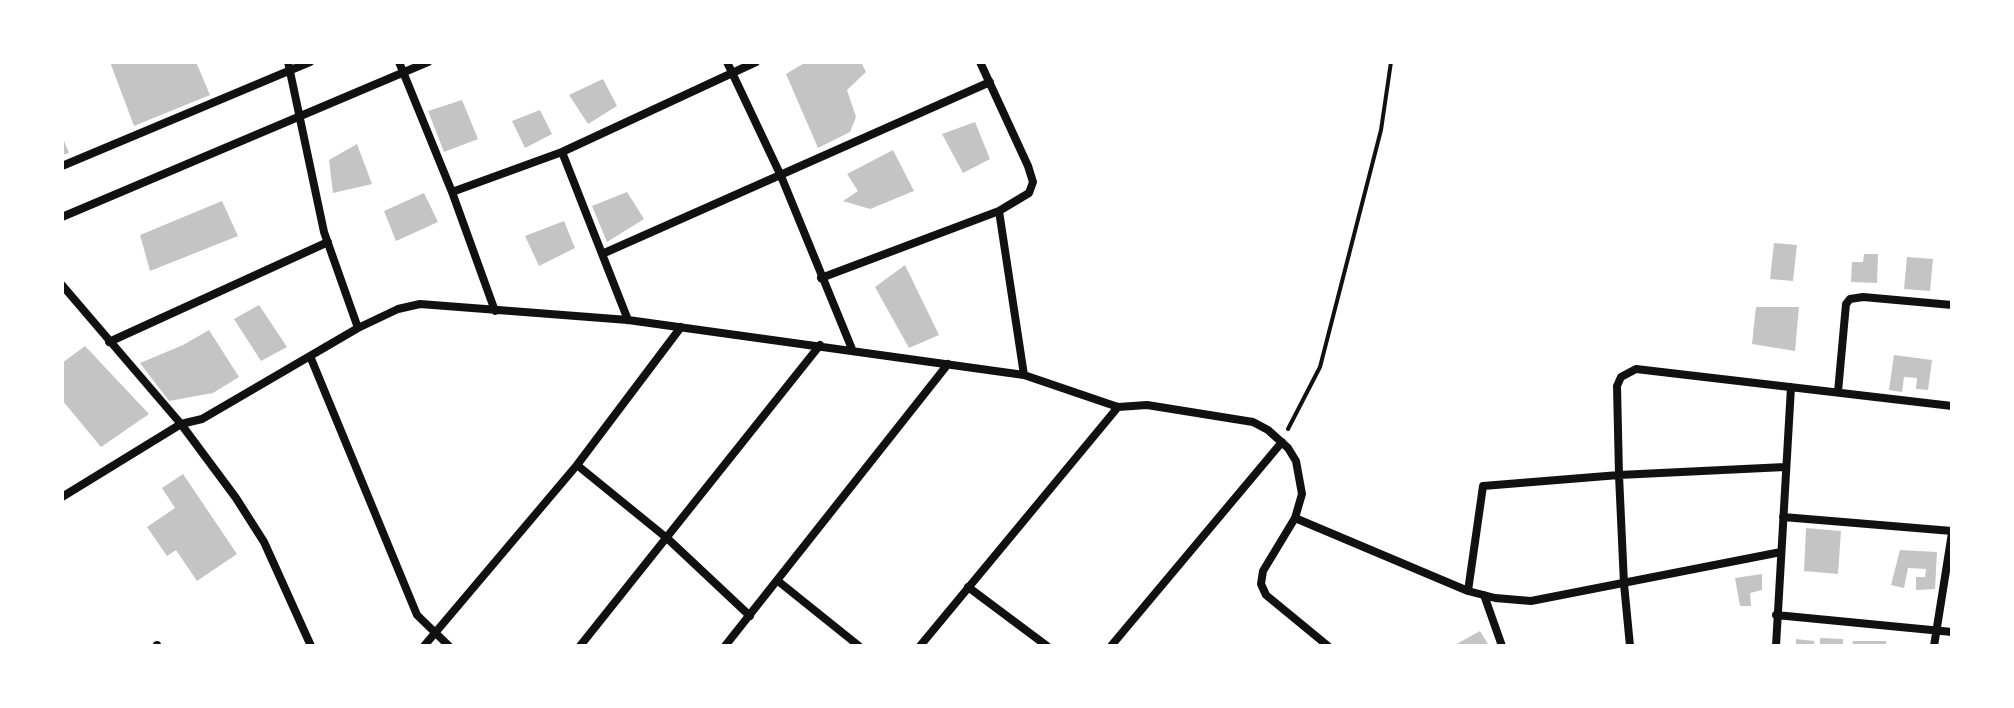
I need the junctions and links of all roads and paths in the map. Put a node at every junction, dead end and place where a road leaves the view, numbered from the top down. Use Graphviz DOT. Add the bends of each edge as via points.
graph roads {
  1 [pos="310,62"];
  2 [pos="399,62"];
  3 [pos="428,62"];
  4 [pos="727,62"];
  5 [pos="756,62"];
  6 [pos="980,62"];
  7 [pos="1391,62"];
  8 [pos="289,66"];
  9 [pos="732,72"];
  10 [pos="403,73"];
  11 [pos="990,82"];
  12 [pos="298,119"];
  13 [pos="562,152"];
  14 [pos="62,166"];
  15 [pos="781,176"];
  16 [pos="452,192"];
  17 [pos="999,211"];
  18 [pos="62,217"];
  19 [pos="328,242"];
  20 [pos="602,254"];
  21 [pos="821,278"];
  22 [pos="62,285"];
  23 [pos="1952,305"];
  24 [pos="495,311"];
  25 [pos="628,320"];
  26 [pos="681,327"];
  27 [pos="358,328"];
  28 [pos="109,342"];
  29 [pos="820,345"];
  30 [pos="852,349"];
  31 [pos="310,356"];
  32 [pos="948,364"];
  33 [pos="1024,375"];
  34 [pos="1791,387"];
  35 [pos="1838,392"];
  36 [pos="1952,406"];
  37 [pos="1118,407"];
  38 [pos="181,424"];
  39 [pos="1282,442"];
  40 [pos="577,465"];
  41 [pos="1785,467"];
  42 [pos="1619,475"];
  43 [pos="62,497"];
  44 [pos="1783,517"];
  45 [pos="1295,518"];
  46 [pos="1952,532"];
  47 [pos="668,539"];
  48 [pos="1781,552"];
  49 [pos="778,581"];
  50 [pos="1624,584"];
  51 [pos="968,587"];
  52 [pos="1468,591"];
  53 [pos="1484,595"];
  54 [pos="1776,615"];
  55 [pos="750,616"];
  56 [pos="1936,631"];
  57 [pos="1952,632"];
  58 [pos="434,634"];
  59 [pos="311,646"];
  60 [pos="424,646"];
  61 [pos="449,646"];
  62 [pos="580,646"];
  63 [pos="725,646"];
  64 [pos="859,646"];
  65 [pos="920,646"];
  66 [pos="1047,646"];
  67 [pos="1111,646"];
  68 [pos="1328,646"];
  69 [pos="1502,646"];
  70 [pos="1630,646"];
  71 [pos="1776,646"];
  72 [pos="1934,646"];
  1 -- 8 [label="street"];
  2 -- 10 [label="street"];
  3 -- 10 [label="street"];
  4 -- 9 [label="street"];
  5 -- 9 [label="street"];
  6 -- 11 [label="street"];
  7 -- 39 [label="path" via="1381,130 1320,367"];
  8 -- 12 [label="street"];
  8 -- 14 [label="street"];
  9 -- 13 [label="street"];
  9 -- 15 [label="street"];
  10 -- 12 [label="street"];
  10 -- 16 [label="street"];
  11 -- 15 [label="street"];
  11 -- 17 [label="street" via="1033,182 1029,193"];
  12 -- 18 [label="street"];
  12 -- 19 [label="street"];
  13 -- 16 [label="street"];
  13 -- 20 [label="street"];
  15 -- 20 [label="street"];
  15 -- 21 [label="street"];
  16 -- 24 [label="street"];
  17 -- 21 [label="street"];
  17 -- 33 [label="street"];
  19 -- 27 [label="street"];
  19 -- 28 [label="street"];
  20 -- 25 [label="street"];
  21 -- 30 [label="street"];
  22 -- 28 [label="street"];
  23 -- 35 [label="street" via="1850,299"];
  24 -- 25 [label="street"];
  24 -- 27 [label="street" via="420,304"];
  25 -- 26 [label="street"];
  26 -- 29 [label="street"];
  26 -- 40 [label="street"];
  27 -- 31 [label="street"];
  28 -- 38 [label="street"];
  29 -- 30 [label="street"];
  29 -- 47 [label="street"];
  30 -- 32 [label="street"];
  31 -- 38 [label="street" via="202,419"];
  31 -- 58 [label="street" via="417,615"];
  32 -- 33 [label="street"];
  32 -- 49 [label="street"];
  33 -- 37 [label="street"];
  34 -- 35 [label="street"];
  34 -- 41 [label="street"];
  34 -- 42 [label="street" via="1636,369 1621,377 1617,386"];
  35 -- 36 [label="street"];
  37 -- 39 [label="street" via="1147,405 1253,422"];
  37 -- 51 [label="street"];
  38 -- 43 [label="street"];
  38 -- 59 [label="street" via="264,542"];
  39 -- 45 [label="street" via="1301,478"];
  39 -- 67 [label="street"];
  40 -- 47 [label="street"];
  40 -- 58 [label="street"];
  41 -- 42 [label="street"];
  41 -- 44 [label="street"];
  42 -- 50 [label="street"];
  42 -- 52 [label="street" via="1483,486"];
  44 -- 46 [label="street"];
  44 -- 48 [label="street"];
  45 -- 52 [label="street"];
  45 -- 68 [label="street" via="1263,571 1261,584 1266,595"];
  46 -- 56 [label="street"];
  47 -- 55 [label="street"];
  47 -- 62 [label="street"];
  48 -- 50 [label="street"];
  48 -- 54 [label="street"];
  49 -- 55 [label="street"];
  49 -- 64 [label="street"];
  50 -- 53 [label="street" via="1531,601"];
  50 -- 70 [label="street"];
  51 -- 65 [label="street"];
  51 -- 66 [label="street"];
  52 -- 53 [label="street"];
  53 -- 69 [label="street"];
  54 -- 56 [label="street"];
  54 -- 71 [label="street"];
  55 -- 63 [label="street"];
  56 -- 57 [label="street"];
  56 -- 72 [label="street"];
  58 -- 60 [label="street"];
  58 -- 61 [label="street"];
}
